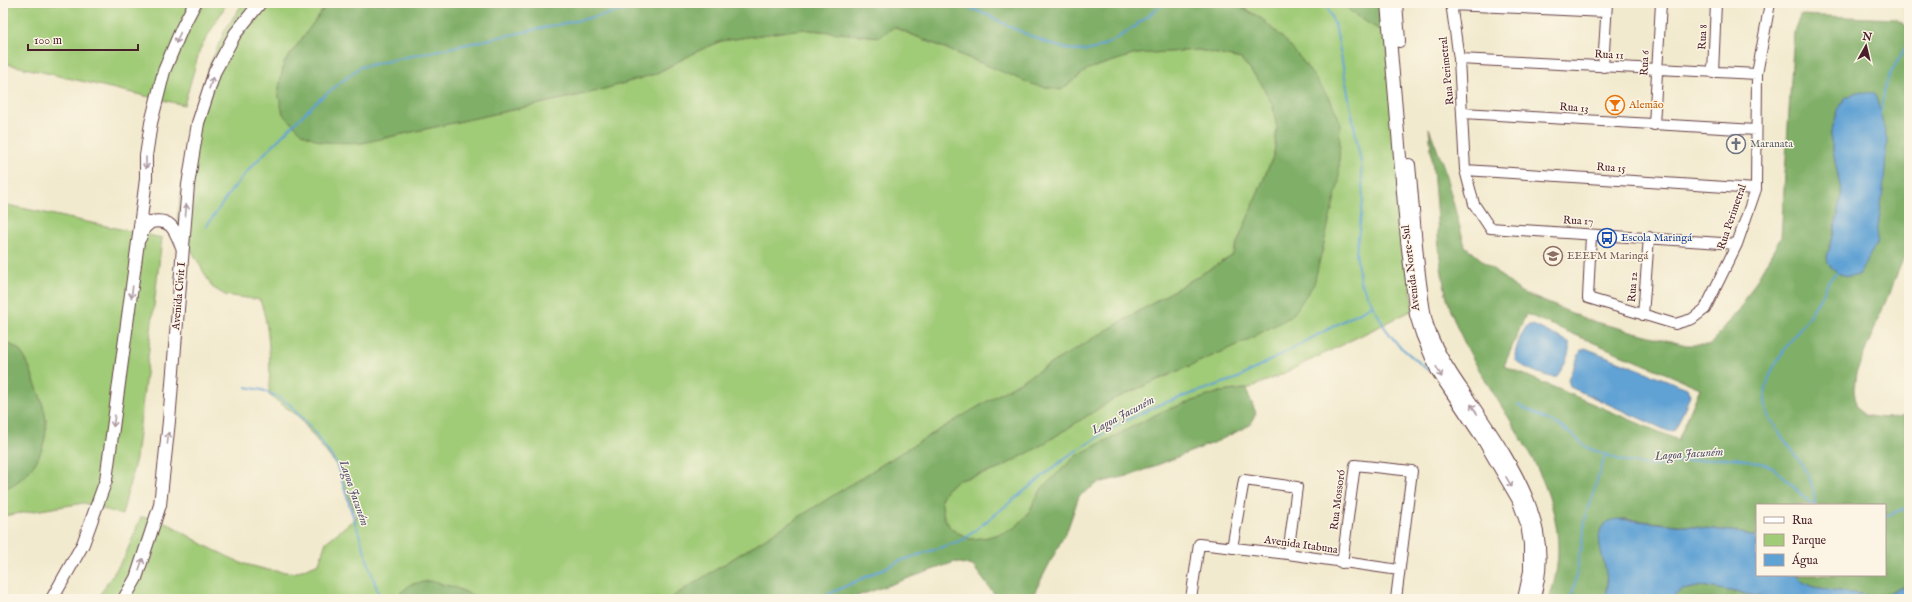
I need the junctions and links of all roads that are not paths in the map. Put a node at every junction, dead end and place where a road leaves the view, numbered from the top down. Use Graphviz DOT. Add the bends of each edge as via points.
graph roads {
  1 [pos="195,3"];
  2 [pos="260,3"];
  3 [pos="1387,3"];
  4 [pos="1396,3"];
  5 [pos="1661,3"];
  6 [pos="1716,3"];
  7 [pos="1770,3"];
  8 [pos="1451,4"];
  9 [pos="1606,8"];
  10 [pos="1459,59"];
  11 [pos="1603,67"];
  12 [pos="1656,70"];
  13 [pos="1713,73"];
  14 [pos="1757,74"];
  15 [pos="1463,113"];
  16 [pos="1654,125"];
  17 [pos="1756,130"];
  18 [pos="1466,170"];
  19 [pos="1756,189"];
  20 [pos="1490,228"];
  21 [pos="1591,235"];
  22 [pos="1649,237"];
  23 [pos="138,242"];
  24 [pos="1736,244"];
  25 [pos="183,250"];
  26 [pos="1643,315"];
  27 [pos="1232,548"];
  28 [pos="1288,554"];
  29 [pos="1342,563"];
  30 [pos="1400,570"];
  31 [pos="52,599"];
  32 [pos="124,599"];
  33 [pos="1191,599"];
  34 [pos="1396,599"];
  35 [pos="1524,599"];
  36 [pos="1533,599"];
  1 -- 23 [label="main road, one-way" via="173,50 156,98 146,156 146,179"];
  25 -- 2 [label="main road, Avenida Civit I, one-way" via="188,185 198,123 215,70 235,34"];
  3 -- 35 [label="main road, Avenida Norte-Sul, one-way" via="1407,240 1416,314 1437,370 1483,439 1518,499 1527,524 1530,544 1530,571"];
  36 -- 4 [label="main road, Avenida Norte-Sul, one-way" via="1538,578 1539,546 1529,502 1510,462 1448,369 1427,325 1416,248"];
  5 -- 12 [label="street, Rua 6"];
  6 -- 13 [label="street, Rua 8"];
  7 -- 14 [label="street, Rua Perimetral"];
  8 -- 9 [label="street"];
  8 -- 10 [label="street, Rua Perimetral"];
  9 -- 11 [label="street"];
  10 -- 11 [label="street, Rua 11"];
  10 -- 15 [label="street, Rua Perimetral"];
  11 -- 12 [label="street, Rua 11"];
  12 -- 13 [label="street, Rua 11"];
  12 -- 16 [label="street, Rua 6"];
  13 -- 14 [label="street, Rua 11"];
  14 -- 17 [label="street, Rua Perimetral"];
  15 -- 16 [label="street, Rua 13"];
  15 -- 18 [label="street, Rua Perimetral"];
  16 -- 17 [label="street, Rua 13"];
  17 -- 19 [label="street, Rua Perimetral"];
  18 -- 19 [label="street, Rua 15"];
  18 -- 20 [label="street, Rua Perimetral" via="1474,204"];
  19 -- 24 [label="street, Rua Perimetral"];
  20 -- 21 [label="street, Rua 17"];
  21 -- 22 [label="street, Rua 17"];
  21 -- 26 [label="street, Rua Perimetral" via="1588,298"];
  22 -- 24 [label="street, Rua 17"];
  22 -- 26 [label="street, Rua 12"];
  23 -- 25 [label="main road" via="144,228 151,222 164,221 175,231"];
  23 -- 31 [label="main road, one-way" via="106,480 83,544"];
  24 -- 26 [label="street, Rua Perimetral" via="1705,309 1692,319 1675,324"];
  32 -- 25 [label="main road, Avenida Civit I, one-way" via="136,578 160,505 170,421"];
  27 -- 28 [label="street, Avenida Itabuna"];
  27 -- 28 [label="street" via="1244,480 1297,487"];
  27 -- 33 [label="street, Avenida Itabuna" via="1200,544"];
  28 -- 29 [label="street, Avenida Itabuna"];
  29 -- 30 [label="street, Avenida Itabuna"];
  29 -- 30 [label="street, Rua Mossoró" via="1355,464 1412,471"];
  30 -- 34 [label="street"];
}
